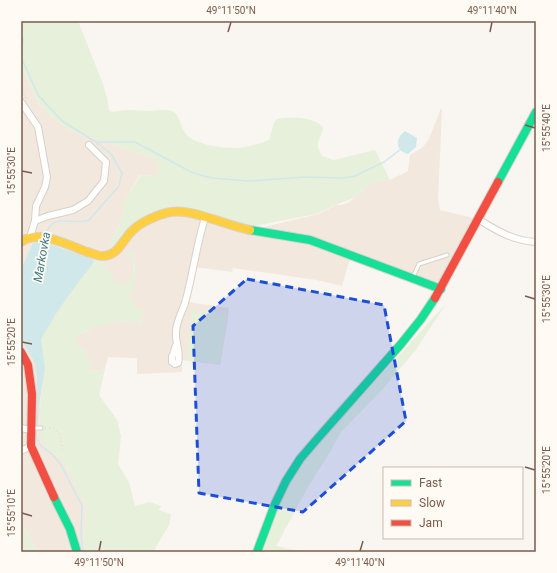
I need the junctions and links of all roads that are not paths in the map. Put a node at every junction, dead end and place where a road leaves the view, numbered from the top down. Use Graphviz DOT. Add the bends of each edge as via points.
graph roads {
  1 [pos="21,102"];
  2 [pos="536,112"];
  3 [pos="88,145"];
  4 [pos="205,218"];
  5 [pos="478,220"];
  6 [pos="34,221"];
  7 [pos="30,237"];
  8 [pos="21,242"];
  9 [pos="536,242"];
  10 [pos="447,255"];
  11 [pos="413,278"];
  12 [pos="440,289"];
  13 [pos="176,345"];
  14 [pos="21,352"];
  15 [pos="21,428"];
  16 [pos="32,428"];
  17 [pos="41,428"];
  18 [pos="31,446"];
  19 [pos="21,451"];
  20 [pos="77,552"];
  21 [pos="257,552"];
  1 -- 6 [label="street" via="38,127 47,177 36,206"];
  2 -- 5 [label="street"];
  3 -- 6 [label="street" via="106,162 104,181 88,201 79,207"];
  4 -- 7 [label="street" via="182,211 170,212 142,223 110,256 100,256 44,237"];
  4 -- 11 [label="street" via="244,229 310,240"];
  4 -- 13 [label="street" via="185,304 177,327"];
  5 -- 9 [label="street" via="513,238"];
  5 -- 12 [label="street"];
  6 -- 7 [label="street"];
  7 -- 8 [label="street"];
  10 -- 11 [label="lane" via="419,264"];
  11 -- 12 [label="street"];
  12 -- 21 [label="street" via="413,332 300,460 274,507"];
  14 -- 16 [label="street" via="28,365"];
  15 -- 16 [label="street"];
  16 -- 17 [label="lane"];
  16 -- 18 [label="street"];
  18 -- 19 [label="street"];
  18 -- 20 [label="street" via="70,529"];
}
